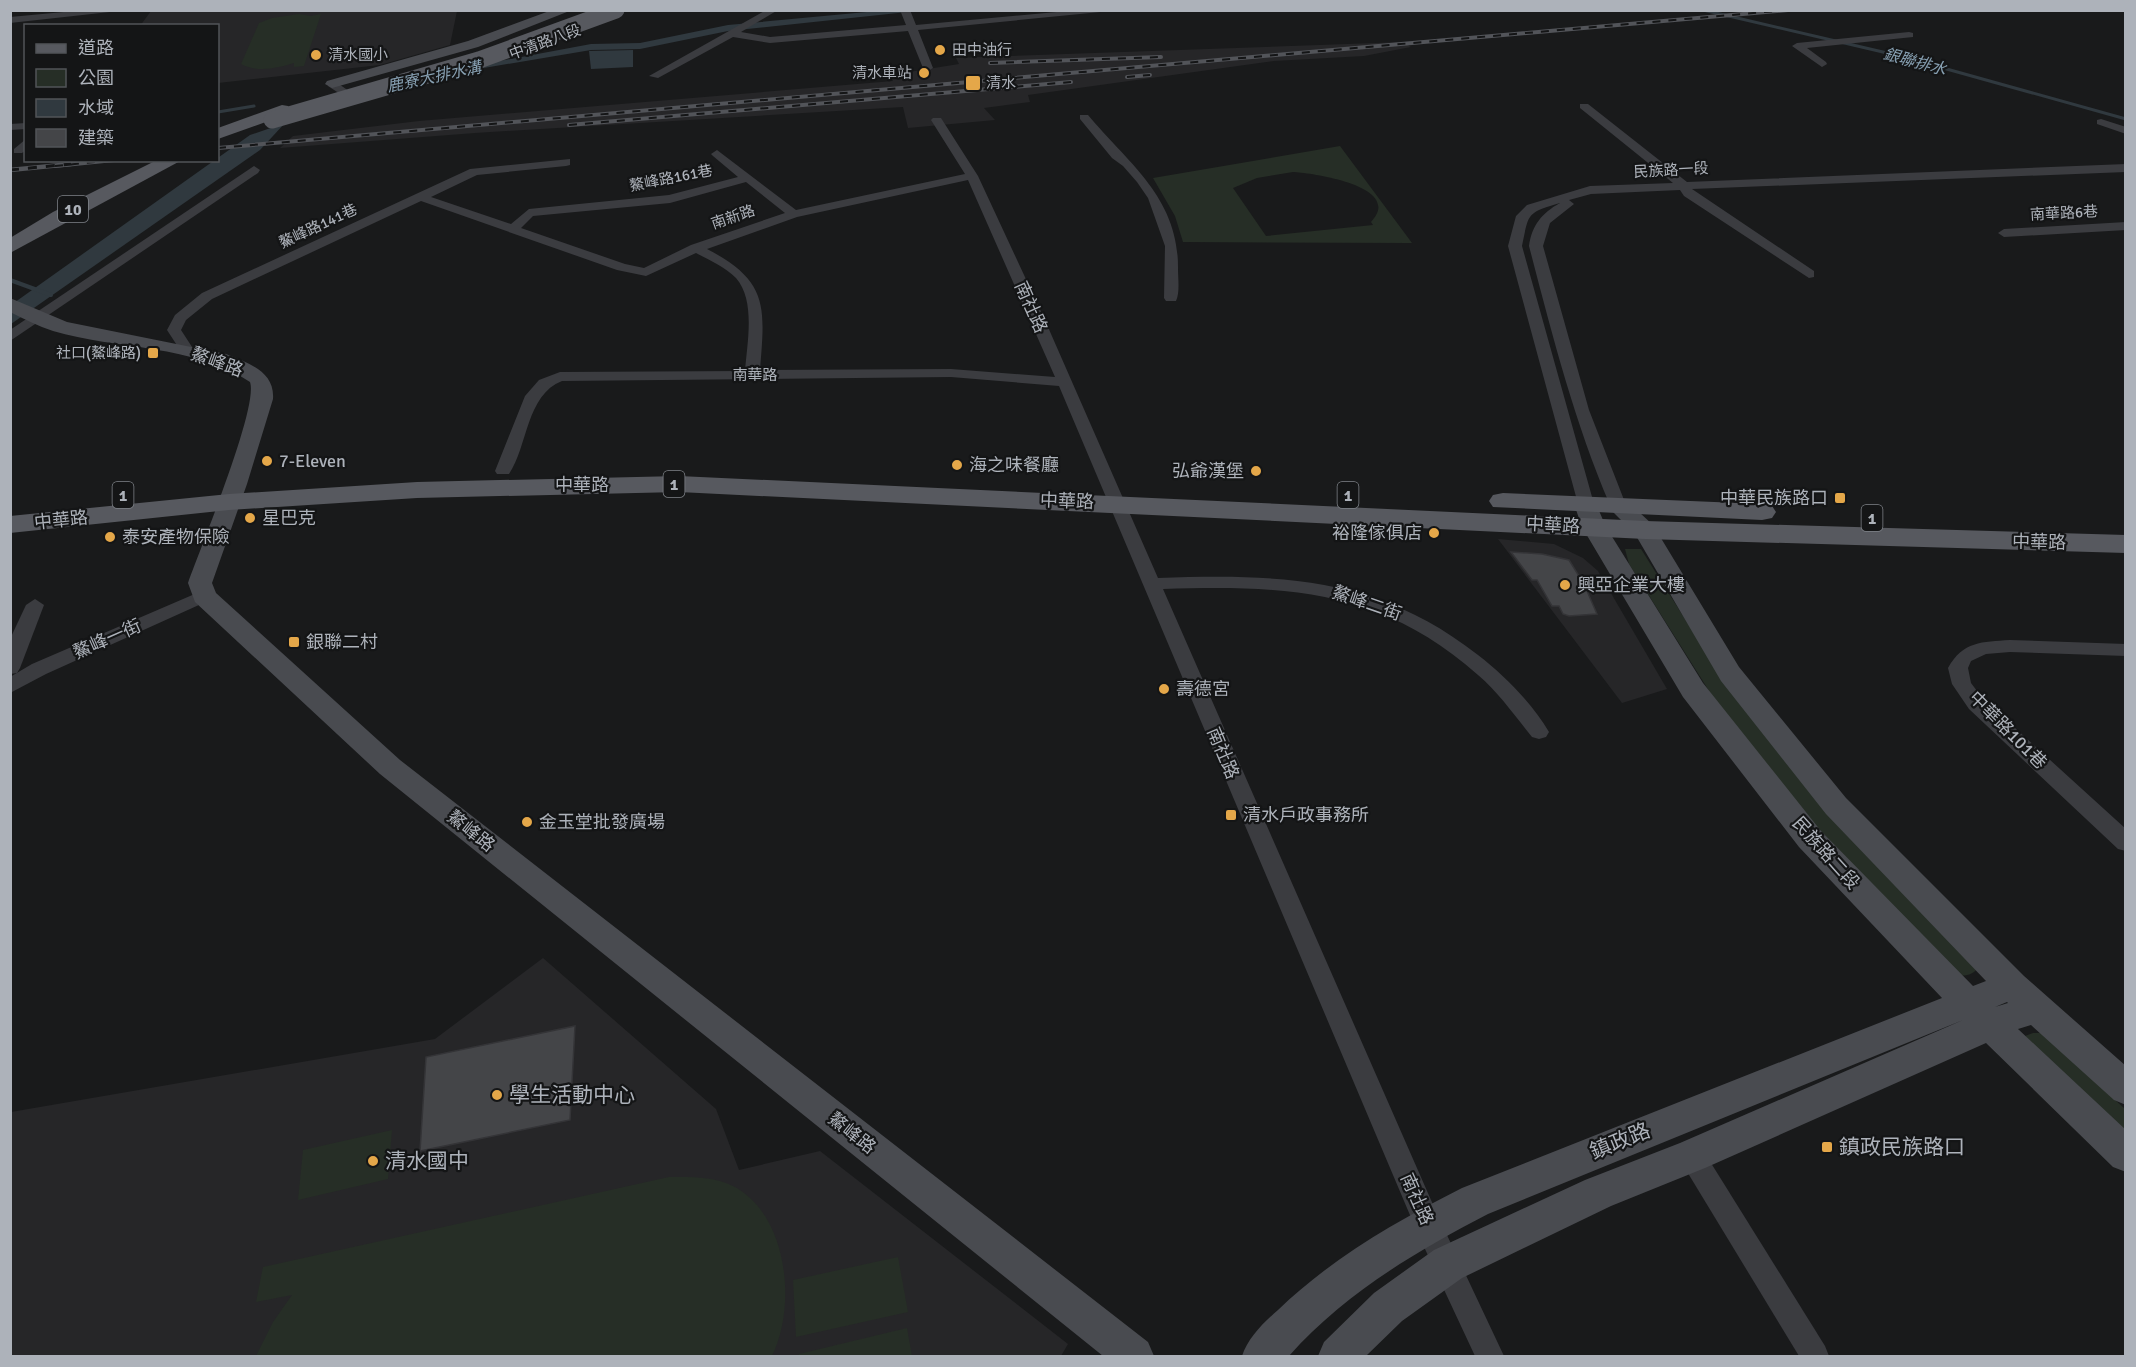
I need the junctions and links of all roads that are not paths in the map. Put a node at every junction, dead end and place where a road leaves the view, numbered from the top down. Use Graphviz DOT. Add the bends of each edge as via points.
graph roads {
  1 [pos="124,10"];
  2 [pos="566,10"];
  3 [pos="578,10"];
  4 [pos="592,10"];
  5 [pos="604,10"];
  6 [pos="616,10"];
  7 [pos="627,10"];
  8 [pos="774,10"];
  9 [pos="1116,10"];
  10 [pos="112,11"];
  11 [pos="905,12"];
  12 [pos="1041,13"];
  13 [pos="10,20"];
  14 [pos="104,24"];
  15 [pos="912,28"];
  16 [pos="734,34"];
  17 [pos="1909,35"];
  18 [pos="1822,64"];
  19 [pos="928,68"];
  20 [pos="654,76"];
  21 [pos="332,84"];
  22 [pos="358,100"];
  23 [pos="1584,106"];
  24 [pos="277,115"];
  25 [pos="1084,117"];
  26 [pos="937,120"];
  27 [pos="2101,122"];
  28 [pos="2126,131"];
  29 [pos="219,134"];
  30 [pos="219,141"];
  31 [pos="717,154"];
  32 [pos="151,162"];
  33 [pos="167,162"];
  34 [pos="566,162"];
  35 [pos="254,170"];
  36 [pos="2124,171"];
  37 [pos="134,173"];
  38 [pos="972,176"];
  39 [pos="747,178"];
  40 [pos="1685,189"];
  41 [pos="420,197"];
  42 [pos="794,214"];
  43 [pos="2126,226"];
  44 [pos="513,229"];
  45 [pos="10,230"];
  46 [pos="2004,233"];
  47 [pos="10,237"];
  48 [pos="10,247"];
  49 [pos="696,248"];
  50 [pos="10,255"];
  51 [pos="1809,274"];
  52 [pos="1171,298"];
  53 [pos="10,304"];
  54 [pos="34,316"];
  55 [pos="10,337"];
  56 [pos="187,351"];
  57 [pos="752,374"];
  58 [pos="1064,382"];
  59 [pos="503,471"];
  60 [pos="233,493"];
  61 [pos="1114,494"];
  62 [pos="1618,505"];
  63 [pos="10,506"];
  64 [pos="1590,515"];
  65 [pos="2126,524"];
  66 [pos="10,525"];
  67 [pos="1645,530"];
  68 [pos="2126,544"];
  69 [pos="1151,584"];
  70 [pos="204,596"];
  71 [pos="35,605"];
  72 [pos="2123,650"];
  73 [pos="10,668"];
  74 [pos="10,686"];
  75 [pos="1539,732"];
  76 [pos="2121,834"];
  77 [pos="2024,997"];
  78 [pos="1980,1015"];
  79 [pos="2126,1089"];
  80 [pos="2126,1155"];
  81 [pos="1692,1156"];
  82 [pos="1428,1225"];
  83 [pos="1448,1264"];
  84 [pos="1117,1352"];
  85 [pos="1262,1356"];
  86 [pos="1338,1356"];
  87 [pos="1490,1356"];
  88 [pos="1815,1356"];
  1 -- 10 [label="street"];
  2 -- 21 [label="street, 中清路八段" via="473,44"];
  3 -- 24 [label="main road" via="517,34 341,88"];
  4 -- 24 [label="main road"];
  5 -- 24 [label="main road, bridge" via="478,57"];
  6 -- 24 [label="main road, bridge" via="459,67"];
  7 -- 22 [label="street, 中清路八段" via="509,55"];
  8 -- 16 [label="street"];
  9 -- 12 [label="street"];
  10 -- 13 [label="street"];
  10 -- 14 [label="street"];
  11 -- 15 [label="street"];
  12 -- 15 [label="street"];
  15 -- 16 [label="street" via="770,40"];
  15 -- 19 [label="street"];
  16 -- 20 [label="street"];
  17 -- 18 [label="street" via="1797,46"];
  21 -- 22 [label="street"];
  23 -- 40 [label="street"];
  24 -- 29 [label="main road"];
  24 -- 30 [label="main road"];
  25 -- 52 [label="street" via="1142,180 1159,208 1172,246"];
  26 -- 38 [label="street, 南社路"];
  27 -- 28 [label="street"];
  31 -- 39 [label="street, 鰲峰路161巷"];
  32 -- 37 [label="main road, 10"];
  33 -- 37 [label="main road, 10"];
  34 -- 41 [label="street" via="474,172"];
  35 -- 54 [label="street"];
  36 -- 40 [label="street, 民族路一段"];
  37 -- 45 [label="main road" via="115,175"];
  37 -- 47 [label="main road, 10"];
  37 -- 48 [label="main road, 10"];
  37 -- 50 [label="main road"];
  38 -- 42 [label="street, 南新路"];
  38 -- 58 [label="street, 南社路"];
  39 -- 42 [label="street, 鰲峰路161巷"];
  39 -- 44 [label="street, 鰲峰路161巷" via="670,199 529,213"];
  40 -- 51 [label="street"];
  40 -- 62 [label="street, 民族路一段" via="1569,204 1547,216 1537,228 1536,246 1571,375 1601,468"];
  40 -- 64 [label="street, 民族路一段" via="1590,190 1531,208 1522,216 1515,246"];
  41 -- 44 [label="street"];
  41 -- 56 [label="street, 鰲峰路141巷" via="207,296 180,318 174,330"];
  42 -- 49 [label="street, 南新路"];
  43 -- 46 [label="street, 南華路6巷"];
  44 -- 49 [label="street, 南新路" via="646,272"];
  49 -- 57 [label="street" via="731,268 748,285 755,331"];
  53 -- 54 [label="street, 鰲峰路"];
  54 -- 55 [label="street"];
  54 -- 56 [label="street, 鰲峰路" via="61,327"];
  56 -- 60 [label="street, 鰲峰路" via="243,369 257,378 263,388"];
  57 -- 58 [label="street, 南華路" via="951,373"];
  57 -- 59 [label="street, 南華路" via="560,377 544,383 533,396"];
  58 -- 61 [label="street, 南社路"];
  59 -- 60 [label="main road, 中華路 / 1"];
  59 -- 61 [label="main road, 中華路 / 1" via="657,469"];
  60 -- 61 [label="main road, 中華路 / 1" via="679,484"];
  60 -- 63 [label="main road, 中華路 / 1"];
  60 -- 66 [label="main road, 中華路 / 1"];
  60 -- 70 [label="street, 鰲峰路" via="200,583"];
  61 -- 64 [label="main road, 中華路 / 1"];
  61 -- 69 [label="street, 南社路"];
  62 -- 64 [label="main road, 中華路 / 1"];
  62 -- 65 [label="main road, 中華路 / 1" via="1943,521"];
  62 -- 67 [label="street"];
  64 -- 67 [label="main road, 中華路 / 1"];
  64 -- 78 [label="street, 民族路二段" via="1693,690 1810,838"];
  67 -- 68 [label="main road, 中華路 / 1"];
  67 -- 77 [label="street" via="1730,674 1836,806"];
  69 -- 75 [label="street, 鰲峰二街" via="1236,581 1321,587 1394,608 1442,636 1487,671"];
  69 -- 82 [label="street, 南社路"];
  70 -- 74 [label="street, 鰲峰一街" via="39,669"];
  70 -- 84 [label="street, 鰲峰路" via="390,767 668,984"];
  71 -- 73 [label="street"];
  72 -- 76 [label="street, 中華路101巷" via="1983,648 1964,657 1958,668 1962,684 1976,704"];
  77 -- 78 [label="street, 鎮政路"];
  77 -- 79 [label="street"];
  78 -- 80 [label="street, 民族路二段"];
  78 -- 81 [label="street, 鎮政路"];
  78 -- 82 [label="street, 鎮政路" via="1821,1059 1475,1201"];
  81 -- 83 [label="street, 鎮政路" via="1598,1193"];
  81 -- 88 [label="street"];
  82 -- 83 [label="street, 南社路"];
  82 -- 85 [label="street, 鎮政路" via="1337,1282 1286,1328"];
  83 -- 86 [label="street, 鎮政路" via="1388,1307"];
  83 -- 87 [label="street, 南社路"];
}
